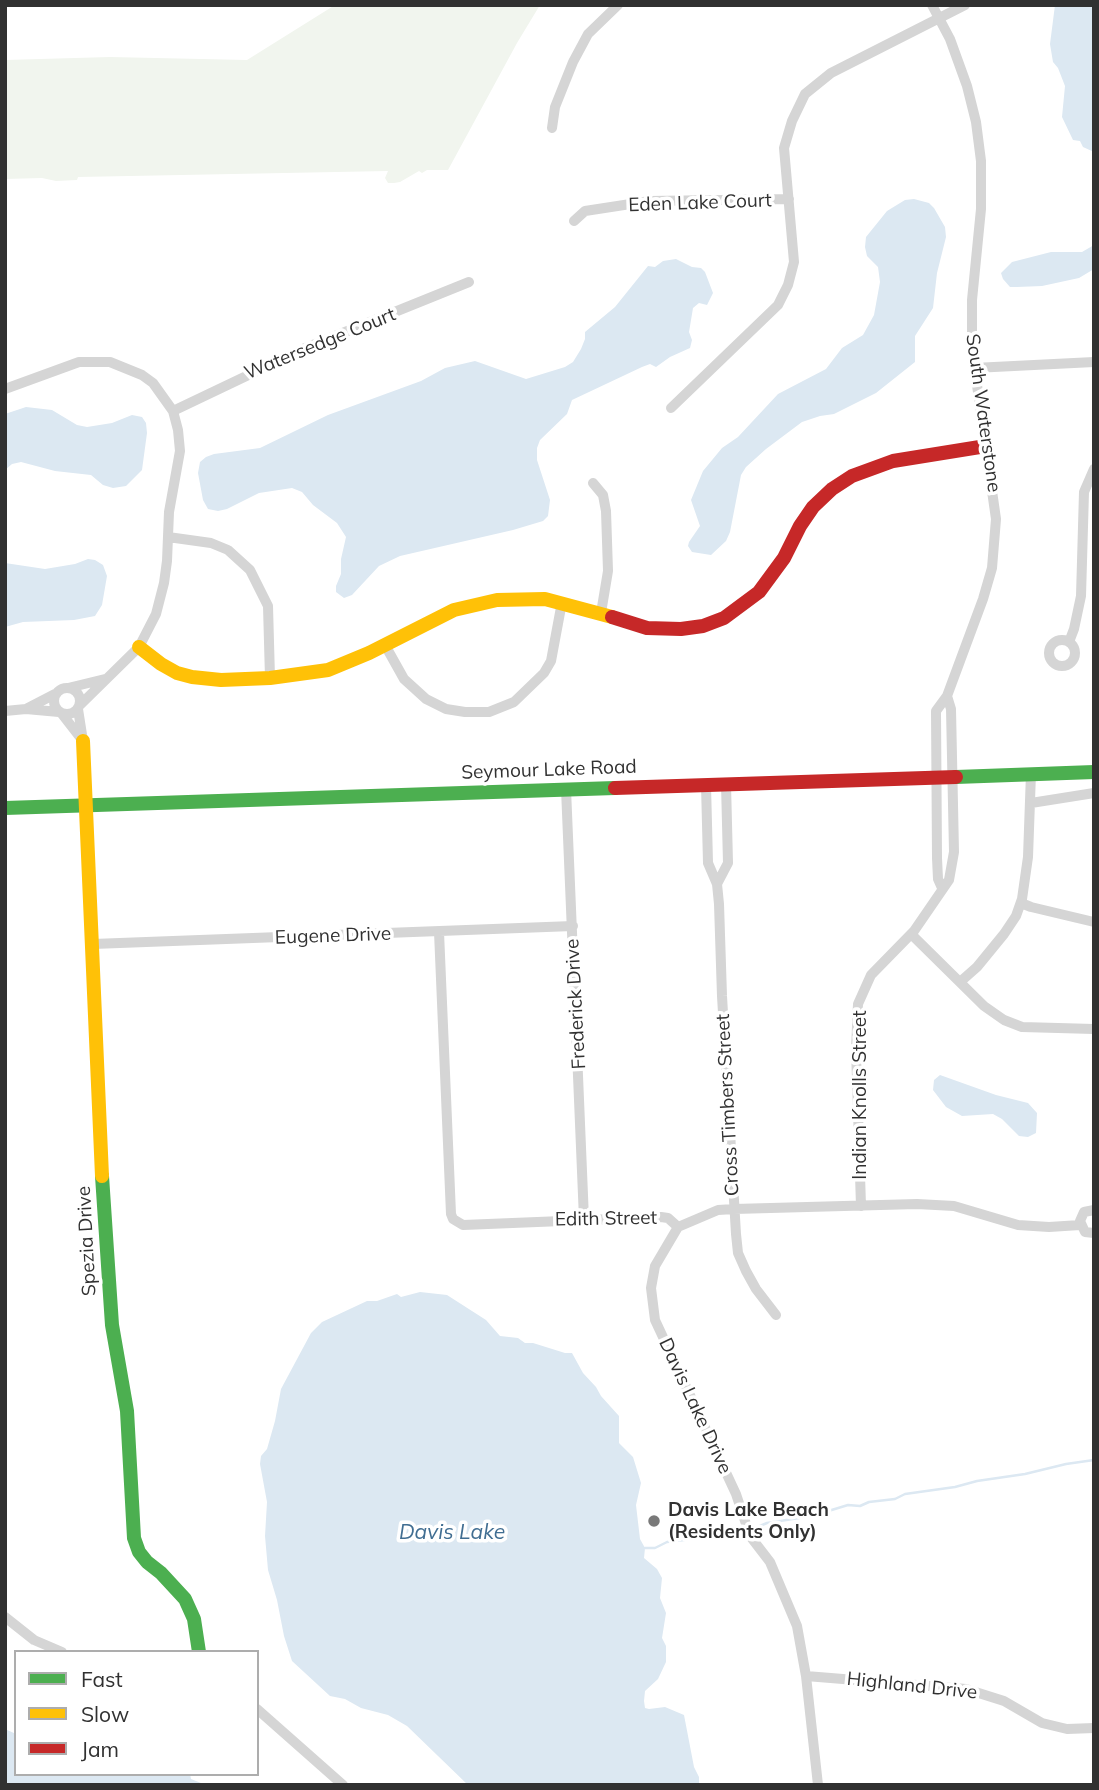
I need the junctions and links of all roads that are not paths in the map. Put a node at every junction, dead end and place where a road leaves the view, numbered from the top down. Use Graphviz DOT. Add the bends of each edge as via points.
graph roads {
  1 [pos="618,5"];
  2 [pos="932,5"];
  3 [pos="965,5"];
  4 [pos="940,19"];
  5 [pos="552,128"];
  6 [pos="789,199"];
  7 [pos="574,221"];
  8 [pos="469,282"];
  9 [pos="1094,362"];
  10 [pos="974,368"];
  11 [pos="6,388"];
  12 [pos="671,408"];
  13 [pos="173,411"];
  14 [pos="986,446"];
  15 [pos="1094,469"];
  16 [pos="593,483"];
  17 [pos="168,537"];
  18 [pos="562,601"];
  19 [pos="601,613"];
  20 [pos="1069,642"];
  21 [pos="385,645"];
  22 [pos="139,647"];
  23 [pos="270,678"];
  24 [pos="105,679"];
  25 [pos="67,688"];
  26 [pos="55,694"];
  27 [pos="79,707"];
  28 [pos="26,709"];
  29 [pos="5,711"];
  30 [pos="60,713"];
  31 [pos="83,741"];
  32 [pos="1094,772"];
  33 [pos="1031,773"];
  34 [pos="946,776"];
  35 [pos="726,784"];
  36 [pos="706,785"];
  37 [pos="566,789"];
  38 [pos="1094,793"];
  39 [pos="1031,803"];
  40 [pos="87,805"];
  41 [pos="5,808"];
  42 [pos="717,884"];
  43 [pos="942,888"];
  44 [pos="1021,903"];
  45 [pos="1094,922"];
  46 [pos="573,926"];
  47 [pos="439,932"];
  48 [pos="911,933"];
  49 [pos="93,944"];
  50 [pos="960,982"];
  51 [pos="1094,1028"];
  52 [pos="861,1206"];
  53 [pos="734,1209"];
  54 [pos="1094,1210"];
  55 [pos="584,1219"];
  56 [pos="1080,1225"];
  57 [pos="678,1227"];
  58 [pos="1094,1233"];
  59 [pos="776,1315"];
  60 [pos="5,1617"];
  61 [pos="57,1650"];
  62 [pos="199,1650"];
  63 [pos="806,1676"];
  64 [pos="259,1711"];
  65 [pos="1094,1728"];
  66 [pos="343,1785"];
  67 [pos="818,1785"];
  1 -- 5 [label="street" via="588,34 555,107"];
  2 -- 4 [label="street, South Waterstone"];
  3 -- 4 [label="street"];
  4 -- 6 [label="street" via="831,73 805,94 784,148"];
  4 -- 10 [label="street, South Waterstone" via="967,86 981,160 971,325"];
  6 -- 7 [label="street, Eden Lake Court" via="650,201 585,211"];
  6 -- 12 [label="street" via="794,262 778,305"];
  8 -- 13 [label="street, Watersedge Court" via="303,349"];
  9 -- 10 [label="street"];
  10 -- 14 [label="street, South Waterstone"];
  11 -- 13 [label="street" via="79,362 110,362 142,374"];
  13 -- 17 [label="street" via="180,451"];
  14 -- 19 [label="street" via="893,461 842,482 806,516 759,592 724,618 703,626 665,629"];
  14 -- 34 [label="street, South Waterstone" via="996,519 992,568 947,696 936,711"];
  15 -- 20 [label="street" via="1084,492 1081,596"];
  16 -- 19 [label="street" via="603,495 606,511 608,571"];
  17 -- 22 [label="street" via="160,601"];
  17 -- 23 [label="street" via="211,543 228,550 250,570 268,607"];
  18 -- 19 [label="street"];
  18 -- 21 [label="street" via="519,598 475,604"];
  18 -- 21 [label="street" via="551,661 544,673 514,702 489,712 446,709 426,699 404,679"];
  21 -- 23 [label="street" via="328,670"];
  22 -- 23 [label="street" via="161,664 192,677"];
  22 -- 24 [label="street"];
  24 -- 25 [label="street"];
  24 -- 27 [label="street"];
  25 -- 26 [label="street"];
  25 -- 27 [label="street" via="76,692"];
  26 -- 28 [label="street"];
  26 -- 30 [label="street" via="53,701"];
  27 -- 30 [label="street" via="73,713"];
  27 -- 31 [label="street"];
  28 -- 29 [label="street"];
  28 -- 30 [label="street"];
  30 -- 31 [label="street"];
  31 -- 40 [label="street, Spezia Drive"];
  32 -- 33 [label="street, Seymour Lake Road"];
  33 -- 34 [label="street, Seymour Lake Road"];
  33 -- 39 [label="street"];
  34 -- 35 [label="street, Seymour Lake Road"];
  34 -- 43 [label="street" via="938,879"];
  34 -- 43 [label="street, Indian Knolls Street" via="954,852 949,880"];
  35 -- 36 [label="street, Seymour Lake Road"];
  35 -- 42 [label="street, Cross Timbers Street" via="728,863"];
  36 -- 37 [label="street, Seymour Lake Road"];
  36 -- 42 [label="street, Cross Timbers Street" via="708,863"];
  37 -- 40 [label="street, Seymour Lake Road"];
  37 -- 46 [label="street, Frederick Drive"];
  38 -- 39 [label="street"];
  39 -- 44 [label="street"];
  40 -- 41 [label="street, Seymour Lake Road"];
  40 -- 49 [label="street, Spezia Drive"];
  42 -- 53 [label="street, Cross Timbers Street"];
  43 -- 48 [label="street, Indian Knolls Street"];
  44 -- 45 [label="street"];
  44 -- 50 [label="street" via="1004,934"];
  46 -- 47 [label="street, Eugene Drive"];
  46 -- 55 [label="street, Frederick Drive"];
  47 -- 49 [label="street, Eugene Drive"];
  47 -- 55 [label="street, Edith Street" via="453,1219 463,1224"];
  48 -- 50 [label="street"];
  48 -- 52 [label="street, Indian Knolls Street" via="871,975 858,1004"];
  49 -- 62 [label="street, Spezia Drive" via="104,1222 112,1325 127,1411 134,1538 147,1562 185,1599 194,1619"];
  50 -- 51 [label="street" via="984,1006 1022,1027"];
  52 -- 53 [label="street, Edith Street"];
  52 -- 56 [label="street, Edith Street" via="939,1204 1018,1224"];
  53 -- 57 [label="street, Edith Street" via="718,1210"];
  53 -- 59 [label="street, Cross Timbers Street" via="738,1252 756,1289"];
  54 -- 56 [label="street" via="1082,1215"];
  55 -- 57 [label="street, Edith Street" via="661,1217"];
  56 -- 58 [label="street" via="1085,1232"];
  57 -- 63 [label="street, Davis Lake Drive" via="654,1266 655,1320 736,1494 750,1536 770,1562 790,1606"];
  60 -- 61 [label="street" via="34,1640"];
  63 -- 65 [label="street, Highland Drive" via="959,1687 1004,1701 1042,1723 1067,1729"];
  63 -- 67 [label="street, Davis Lake Drive"];
  64 -- 66 [label="street"];
}
